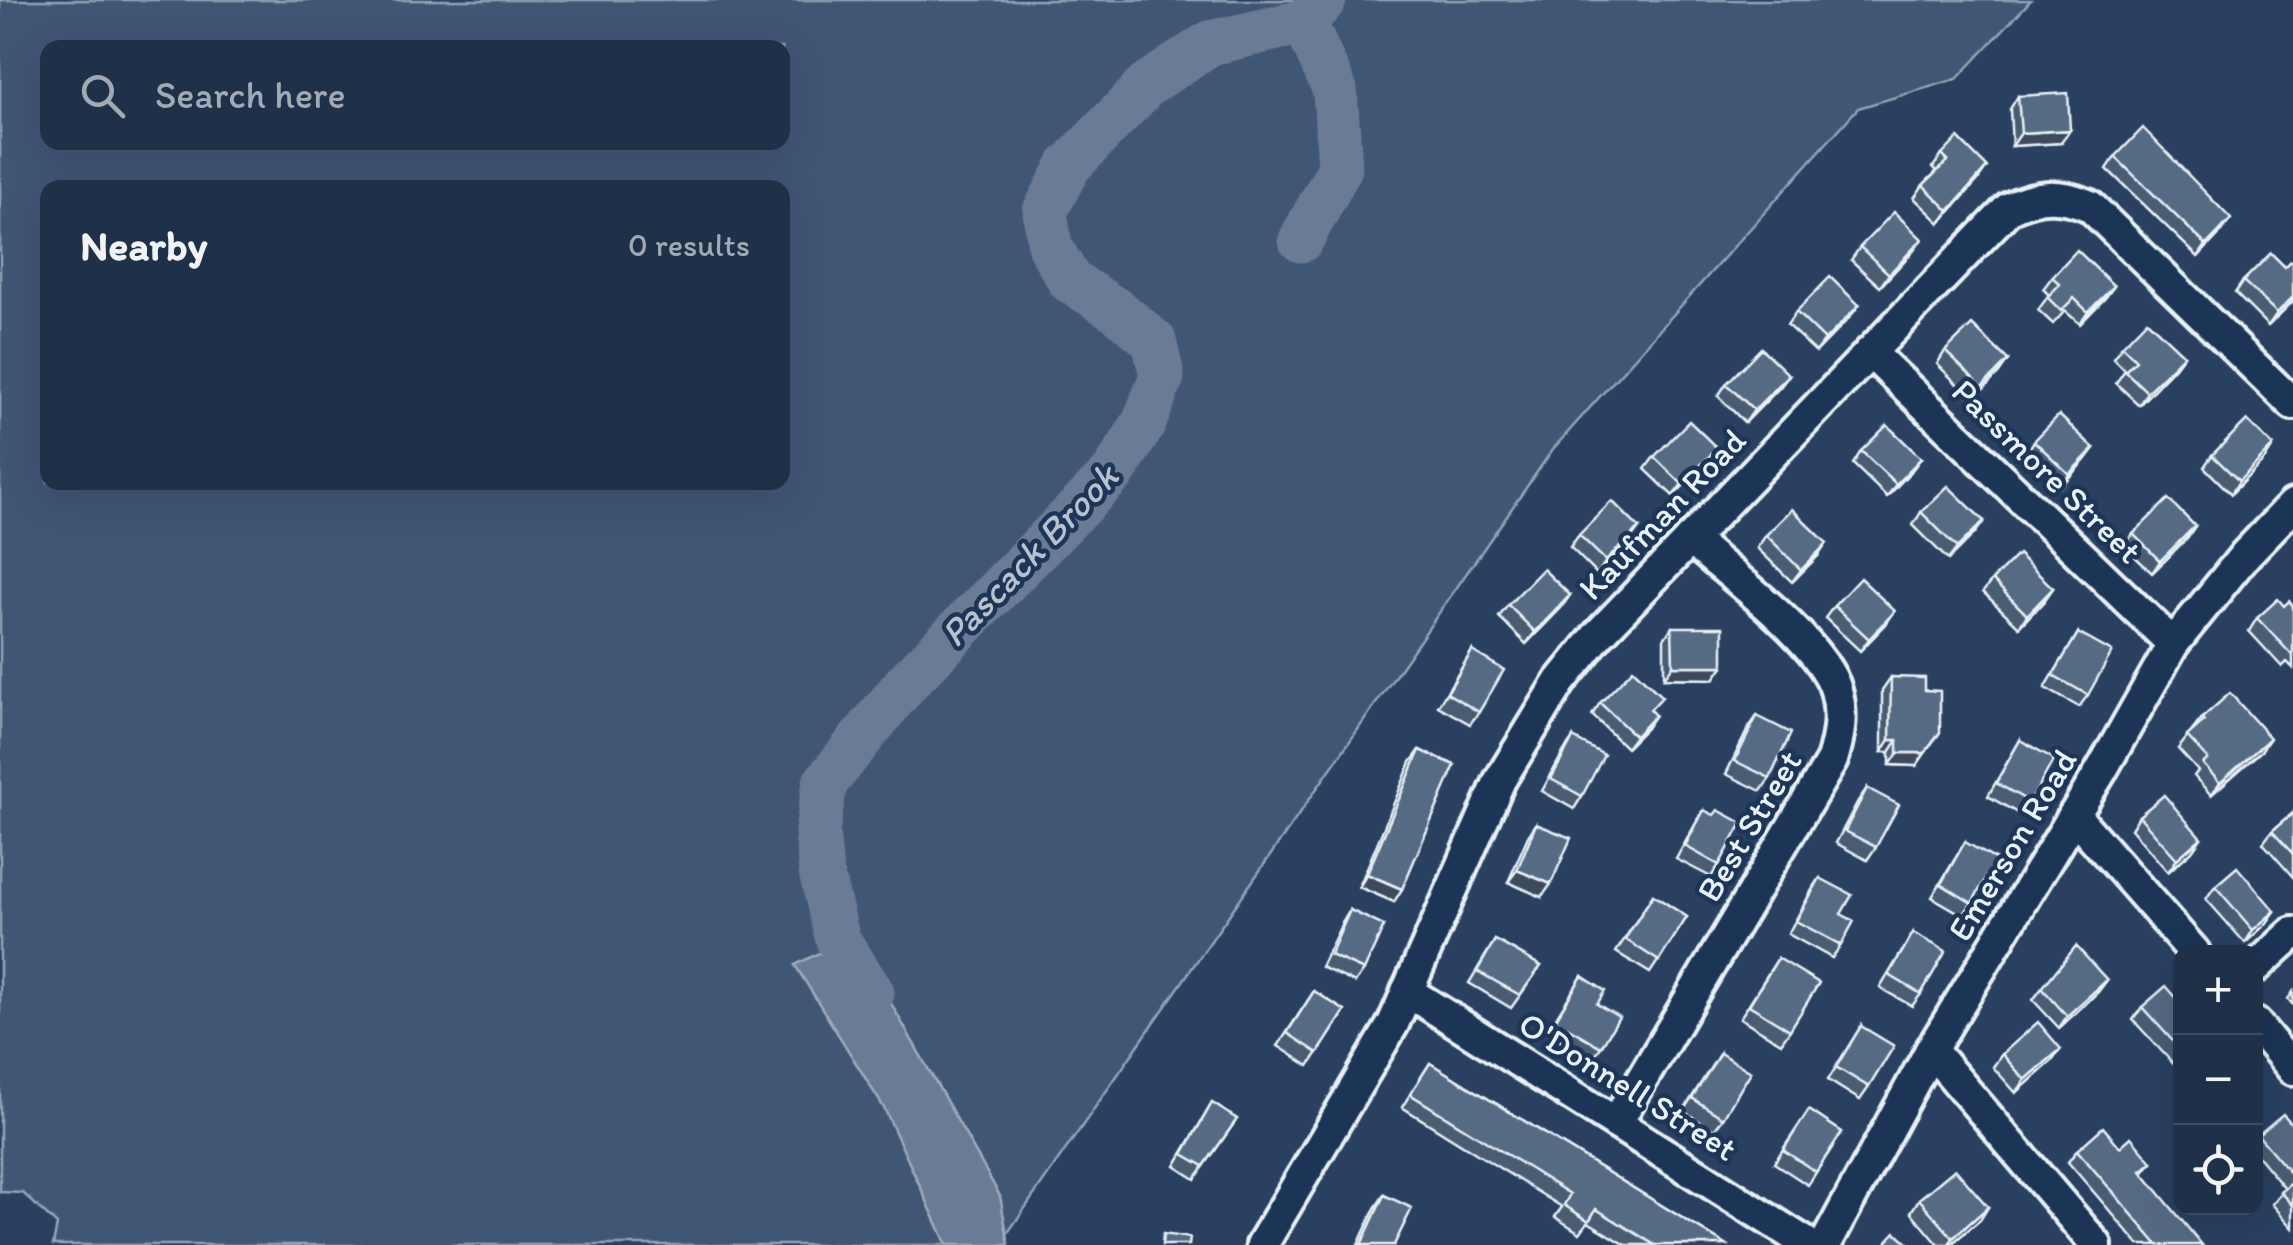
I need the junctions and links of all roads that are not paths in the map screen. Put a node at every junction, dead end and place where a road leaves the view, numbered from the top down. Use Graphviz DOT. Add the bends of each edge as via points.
graph roads {
  1 [pos="1870,352"];
  2 [pos="2293,404"];
  3 [pos="2293,505"];
  4 [pos="1690,539"];
  5 [pos="2173,644"];
  6 [pos="2074,816"];
  7 [pos="2293,933"];
  8 [pos="2188,945"];
  9 [pos="2263,961"];
  10 [pos="1407,991"];
  11 [pos="2263,1033"];
  12 [pos="1931,1050"];
  13 [pos="2293,1069"];
  14 [pos="1616,1123"];
  15 [pos="1262,1245"];
  16 [pos="1809,1245"];
  17 [pos="1826,1245"];
  18 [pos="2096,1245"];
  1 -- 2 [label="street, Kaufman Road" via="2009,208 2052,195 2090,206"];
  1 -- 4 [label="street, Kaufman Road"];
  1 -- 5 [label="street, Passmore Street"];
  3 -- 5 [label="street, Emerson Road"];
  4 -- 10 [label="street, Kaufman Road" via="1598,634 1528,730"];
  4 -- 14 [label="street, Best Street" via="1814,650 1836,689 1839,736 1832,760"];
  5 -- 6 [label="street, Emerson Road"];
  6 -- 8 [label="street"];
  6 -- 12 [label="street, Emerson Road"];
  7 -- 9 [label="street"];
  10 -- 14 [label="street, O'Donnell Street"];
  10 -- 15 [label="street, Kaufman Road"];
  11 -- 13 [label="street"];
  12 -- 17 [label="street, Emerson Road"];
  12 -- 18 [label="street"];
  14 -- 16 [label="street, O'Donnell Street"];
}
